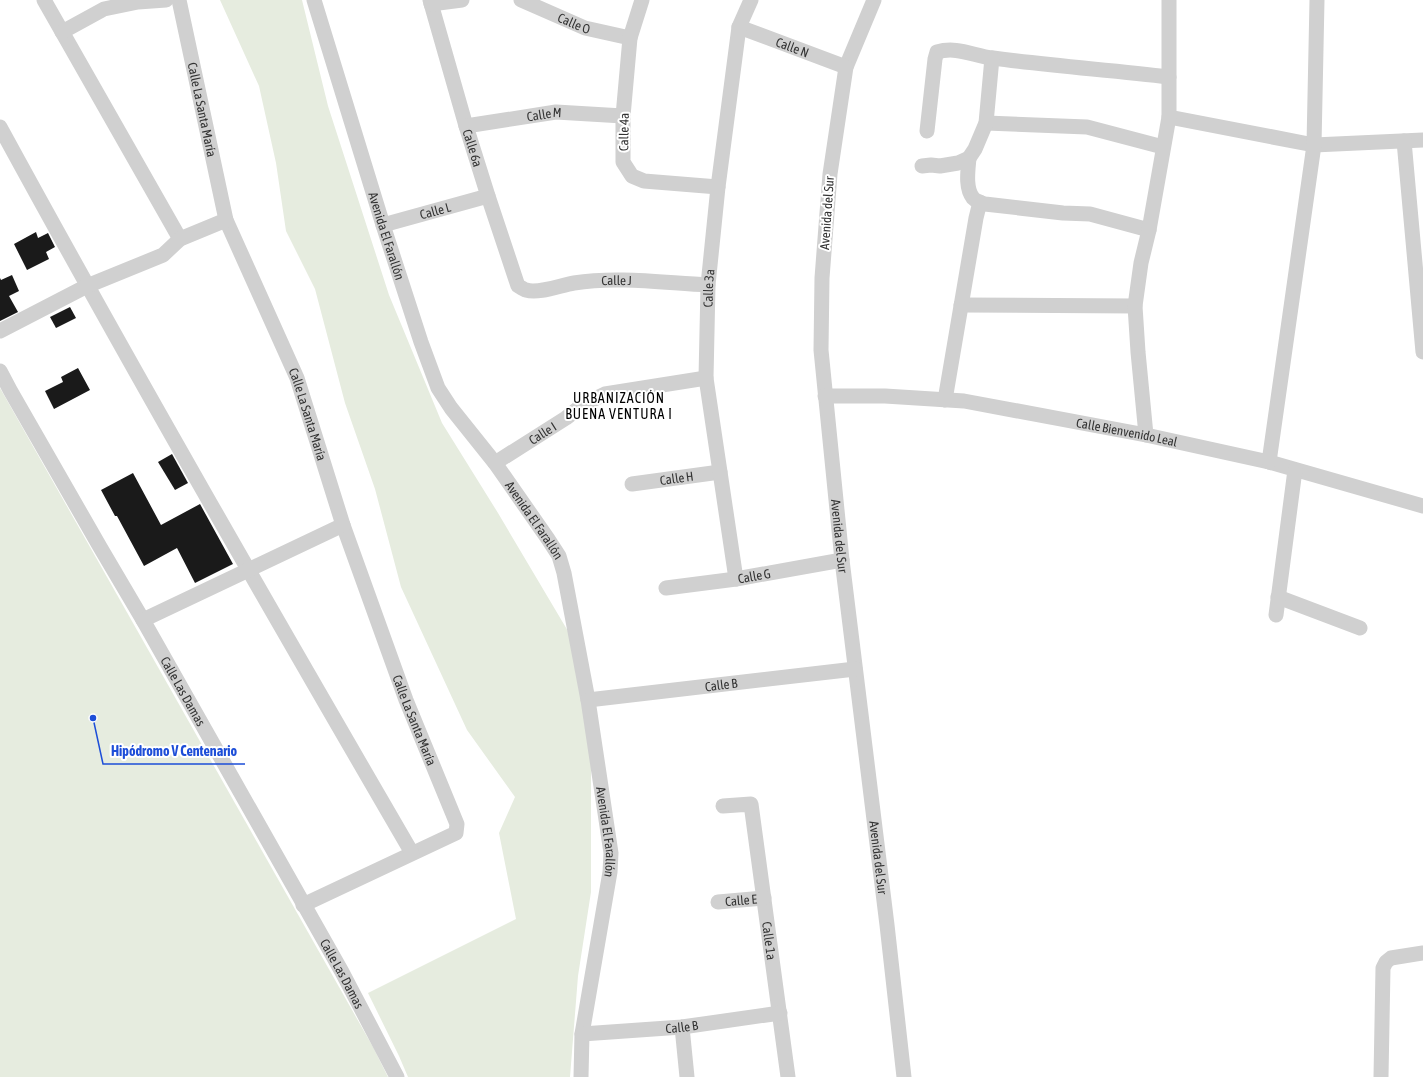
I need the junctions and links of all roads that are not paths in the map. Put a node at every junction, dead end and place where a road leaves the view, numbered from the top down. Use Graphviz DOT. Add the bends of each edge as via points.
graph roads {
  1 [pos="44,0"];
  2 [pos="166,0"];
  3 [pos="179,0"];
  4 [pos="314,0"];
  5 [pos="462,0"];
  6 [pos="521,0"];
  7 [pos="642,0"];
  8 [pos="751,0"];
  9 [pos="874,0"];
  10 [pos="1169,0"];
  11 [pos="1317,0"];
  12 [pos="431,2"];
  13 [pos="739,28"];
  14 [pos="62,32"];
  15 [pos="630,38"];
  16 [pos="992,58"];
  17 [pos="846,67"];
  18 [pos="1169,76"];
  19 [pos="623,116"];
  20 [pos="1169,117"];
  21 [pos="986,123"];
  22 [pos="466,126"];
  23 [pos="0,127"];
  24 [pos="927,131"];
  25 [pos="1423,140"];
  26 [pos="1404,141"];
  27 [pos="1314,145"];
  28 [pos="1163,147"];
  29 [pos="968,158"];
  30 [pos="922,166"];
  31 [pos="718,187"];
  32 [pos="488,196"];
  33 [pos="980,202"];
  34 [pos="226,220"];
  35 [pos="383,225"];
  36 [pos="1149,230"];
  37 [pos="180,239"];
  38 [pos="708,285"];
  39 [pos="87,286"];
  40 [pos="525,290"];
  41 [pos="961,305"];
  42 [pos="1136,306"];
  43 [pos="0,331"];
  44 [pos="1423,352"];
  45 [pos="0,370"];
  46 [pos="706,378"];
  47 [pos="825,396"];
  48 [pos="945,400"];
  49 [pos="1146,435"];
  50 [pos="1269,462"];
  51 [pos="495,463"];
  52 [pos="1294,470"];
  53 [pos="720,472"];
  54 [pos="632,484"];
  55 [pos="1423,506"];
  56 [pos="343,525"];
  57 [pos="842,560"];
  58 [pos="248,571"];
  59 [pos="736,579"];
  60 [pos="666,588"];
  61 [pos="1278,597"];
  62 [pos="1276,615"];
  63 [pos="143,620"];
  64 [pos="1360,628"];
  65 [pos="855,669"];
  66 [pos="588,700"];
  67 [pos="723,806"];
  68 [pos="412,853"];
  69 [pos="764,898"];
  70 [pos="718,902"];
  71 [pos="303,905"];
  72 [pos="1423,953"];
  73 [pos="780,1013"];
  74 [pos="682,1027"];
  75 [pos="582,1034"];
  76 [pos="397,1077"];
  77 [pos="581,1077"];
  78 [pos="687,1077"];
  79 [pos="788,1077"];
  80 [pos="904,1077"];
  81 [pos="1381,1077"];
  1 -- 14 [label="street"];
  2 -- 14 [label="street" via="138,2 104,9"];
  3 -- 34 [label="street, Calle La Santa María"];
  4 -- 35 [label="street, Avenida El Farallón"];
  5 -- 12 [label="street"];
  6 -- 15 [label="street, Calle O" via="585,28"];
  7 -- 15 [label="street, Calle 4a"];
  8 -- 13 [label="street, Calle 3a"];
  9 -- 17 [label="street, Avenida del Sur"];
  10 -- 18 [label="street"];
  11 -- 27 [label="street"];
  12 -- 22 [label="street, Calle 6a"];
  13 -- 17 [label="street, Calle N"];
  13 -- 31 [label="street, Calle 3a"];
  14 -- 37 [label="street"];
  15 -- 19 [label="street, Calle 4a"];
  16 -- 18 [label="street"];
  16 -- 21 [label="street"];
  16 -- 24 [label="street" via="959,50 937,52"];
  17 -- 47 [label="street, Avenida del Sur" via="830,174 822,278 821,350"];
  18 -- 20 [label="street"];
  19 -- 22 [label="street, Calle M" via="556,112"];
  19 -- 31 [label="street, Calle 4a" via="624,162 632,176 644,181"];
  20 -- 27 [label="street"];
  20 -- 28 [label="street"];
  21 -- 28 [label="street" via="1087,127"];
  21 -- 29 [label="street" via="975,149"];
  22 -- 32 [label="street, Calle 6a"];
  23 -- 39 [label="street"];
  25 -- 26 [label="street"];
  26 -- 27 [label="street"];
  26 -- 44 [label="street"];
  27 -- 50 [label="street"];
  28 -- 36 [label="street"];
  29 -- 30 [label="street" via="958,163"];
  29 -- 33 [label="street" via="970,192 974,199"];
  31 -- 38 [label="street, Calle 3a"];
  32 -- 35 [label="street, Calle L"];
  32 -- 40 [label="street, Calle 6a" via="518,286"];
  33 -- 36 [label="street" via="1090,214"];
  33 -- 41 [label="street"];
  34 -- 37 [label="street"];
  34 -- 56 [label="street, Calle La Santa María" via="297,378"];
  35 -- 51 [label="street, Avenida El Farallón" via="438,388"];
  36 -- 42 [label="street" via="1141,263"];
  37 -- 39 [label="street" via="163,255"];
  38 -- 40 [label="street, Calle J" via="598,281 534,291"];
  38 -- 46 [label="street, Calle 3a"];
  39 -- 43 [label="street"];
  39 -- 58 [label="street"];
  41 -- 42 [label="street"];
  41 -- 48 [label="street"];
  42 -- 49 [label="street"];
  45 -- 63 [label="street, Calle Las Damas"];
  46 -- 51 [label="street, Calle I" via="605,394 584,404"];
  46 -- 53 [label="street, Calle 3a"];
  47 -- 48 [label="street, Calle Bienvenido Leal"];
  47 -- 57 [label="street, Avenida del Sur"];
  48 -- 49 [label="street, Calle Bienvenido Leal" via="964,401"];
  49 -- 50 [label="street, Calle Bienvenido Leal"];
  50 -- 52 [label="street, Calle Bienvenido Leal"];
  51 -- 66 [label="street, Avenida El Farallón" via="559,556"];
  52 -- 55 [label="street, Calle Bienvenido Leal"];
  52 -- 61 [label="street"];
  53 -- 54 [label="street, Calle H"];
  53 -- 59 [label="street, Calle 3a"];
  56 -- 58 [label="street"];
  56 -- 68 [label="street, Calle La Santa María" via="406,700 457,824 456,833"];
  57 -- 59 [label="street, Calle G"];
  57 -- 65 [label="street, Avenida del Sur"];
  58 -- 63 [label="street"];
  58 -- 68 [label="street"];
  59 -- 60 [label="street, Calle G"];
  61 -- 62 [label="street"];
  61 -- 64 [label="street"];
  63 -- 71 [label="street, Calle Las Damas"];
  65 -- 66 [label="street, Calle B"];
  65 -- 80 [label="street, Avenida del Sur"];
  66 -- 75 [label="street, Avenida El Farallón" via="611,853 610,872"];
  67 -- 69 [label="street, Calle 1a" via="750,804"];
  68 -- 71 [label="street"];
  69 -- 70 [label="street, Calle E"];
  69 -- 73 [label="street, Calle 1a"];
  71 -- 76 [label="street, Calle Las Damas" via="342,972"];
  72 -- 81 [label="street" via="1391,958 1386,962"];
  73 -- 74 [label="street, Calle B"];
  73 -- 79 [label="street, Calle 1a"];
  74 -- 75 [label="street, Calle B"];
  74 -- 78 [label="street"];
  75 -- 77 [label="street, Avenida El Farallón"];
}
